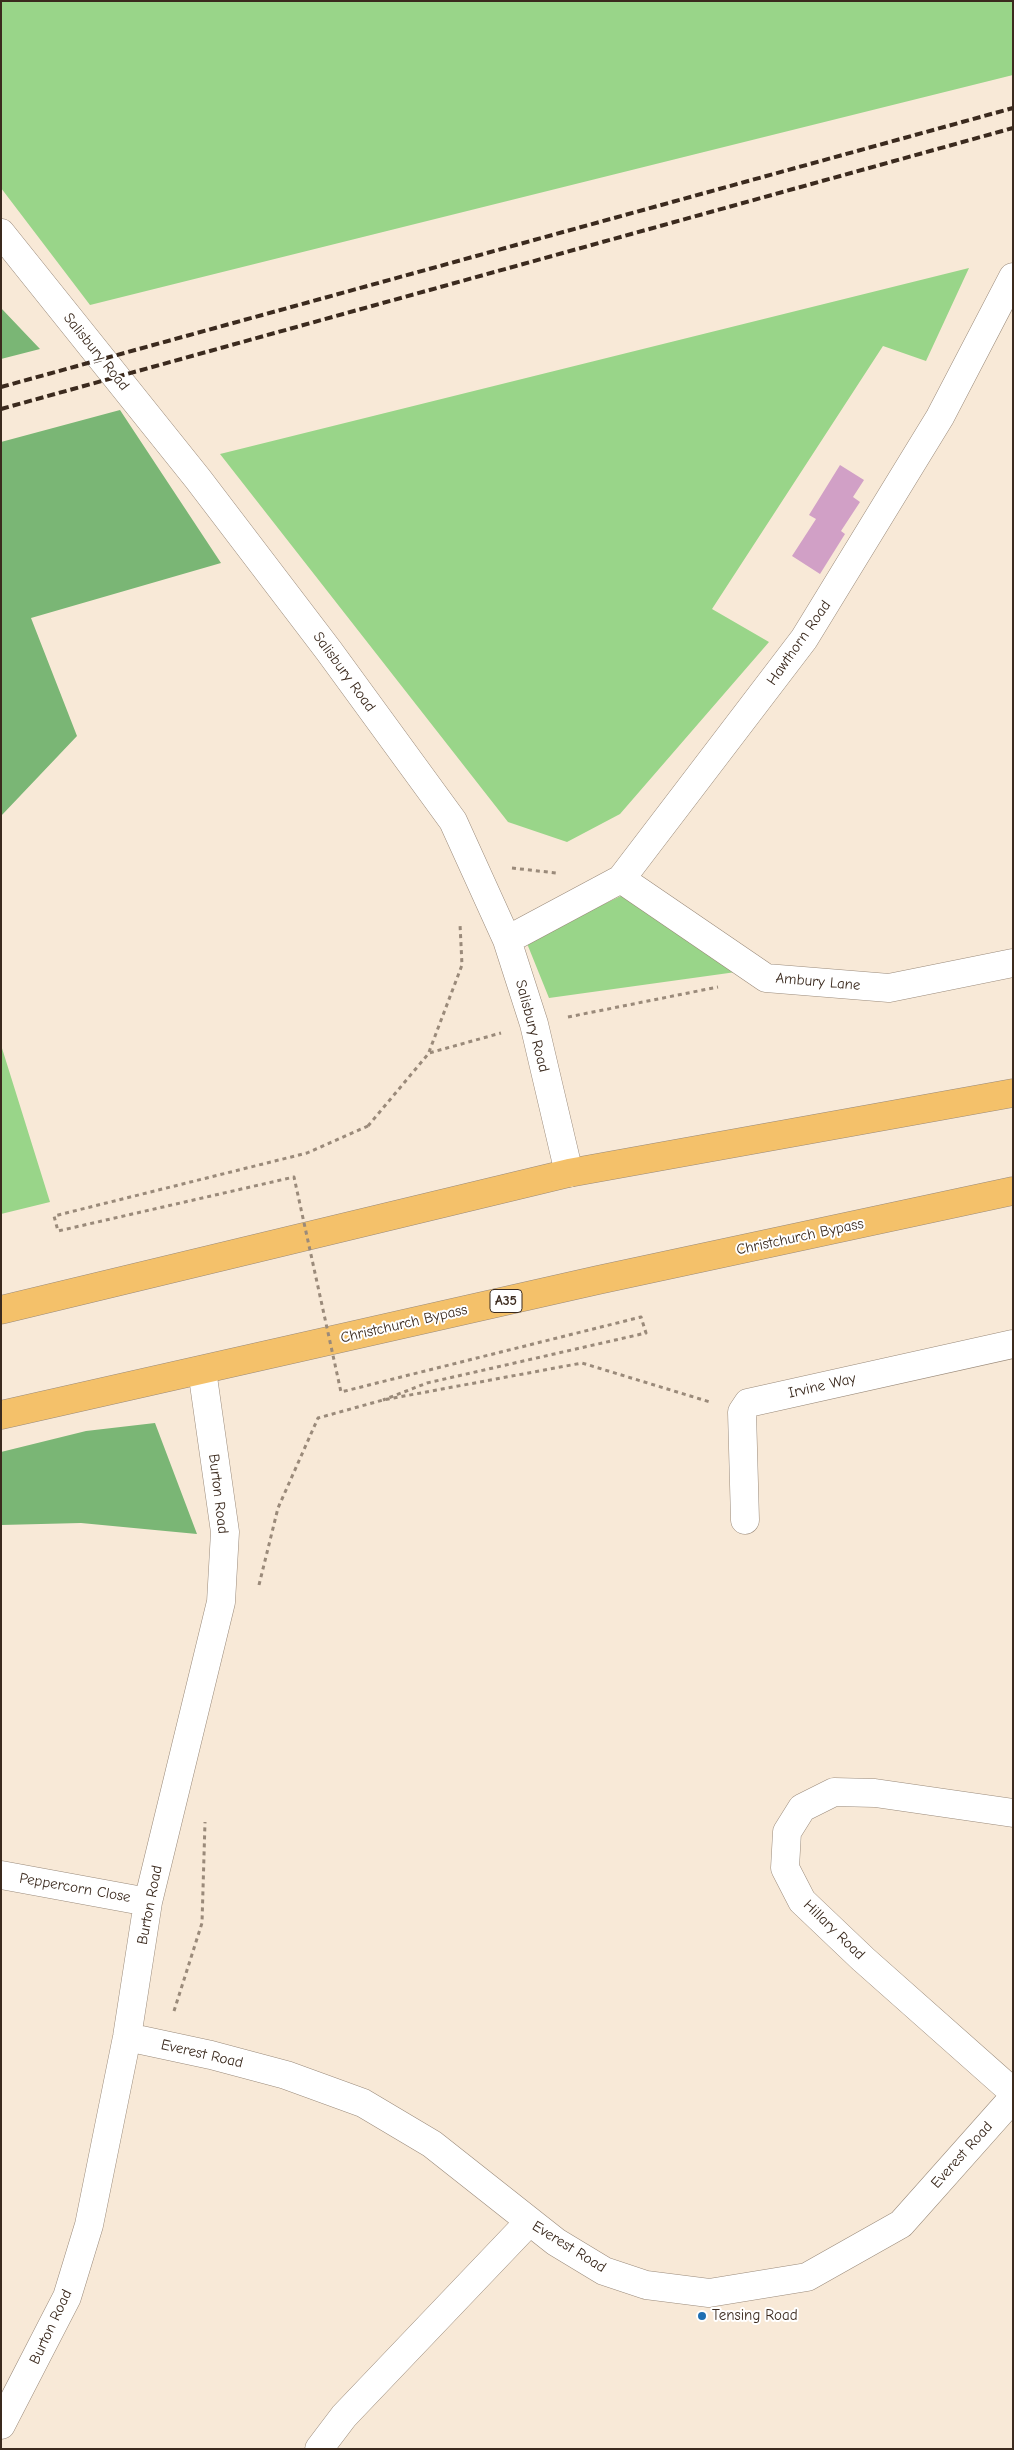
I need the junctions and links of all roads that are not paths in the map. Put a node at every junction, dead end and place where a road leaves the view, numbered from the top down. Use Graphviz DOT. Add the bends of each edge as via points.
graph roads {
  1 [pos="1,233"];
  2 [pos="1013,277"];
  3 [pos="621,879"];
  4 [pos="507,940"];
  5 [pos="1013,963"];
  6 [pos="1013,1093"];
  7 [pos="569,1173"];
  8 [pos="1013,1191"];
  9 [pos="1,1310"];
  10 [pos="1013,1344"];
  11 [pos="202,1370"];
  12 [pos="1,1415"];
  13 [pos="745,1520"];
  14 [pos="1013,1813"];
  15 [pos="1,1875"];
  16 [pos="148,1902"];
  17 [pos="128,2038"];
  18 [pos="1013,2092"];
  19 [pos="1013,2098"];
  20 [pos="529,2222"];
  21 [pos="1,2425"];
  22 [pos="319,2449"];
  1 -- 4 [label="street, Salisbury Road" via="198,479 453,821"];
  2 -- 3 [label="street, Hawthorn Road" via="940,417 804,640"];
  3 -- 4 [label="street, Hawthorn Road"];
  3 -- 5 [label="street, Ambury Lane" via="766,978 889,988"];
  4 -- 7 [label="street, Salisbury Road" via="534,1024"];
  6 -- 7 [label="main road"];
  7 -- 9 [label="main road"];
  8 -- 11 [label="main road, Christchurch Bypass / A35" via="607,1278"];
  10 -- 13 [label="street, Irvine Way" via="748,1403 742,1412"];
  11 -- 12 [label="main road, Christchurch Bypass / A35"];
  11 -- 16 [label="street, Burton Road" via="225,1532 221,1602"];
  14 -- 18 [label="street, Hillary Road" via="875,1793 834,1792 802,1808 787,1832 785,1868 802,1901"];
  15 -- 16 [label="street, Peppercorn Close"];
  16 -- 17 [label="street, Burton Road"];
  17 -- 20 [label="street, Everest Road" via="286,2075 362,2103 432,2144"];
  17 -- 21 [label="street, Burton Road" via="89,2225 67,2297"];
  19 -- 20 [label="street, Everest Road" via="901,2224 807,2278 709,2293 646,2285 604,2271"];
  20 -- 22 [label="street" via="344,2416"];
}
